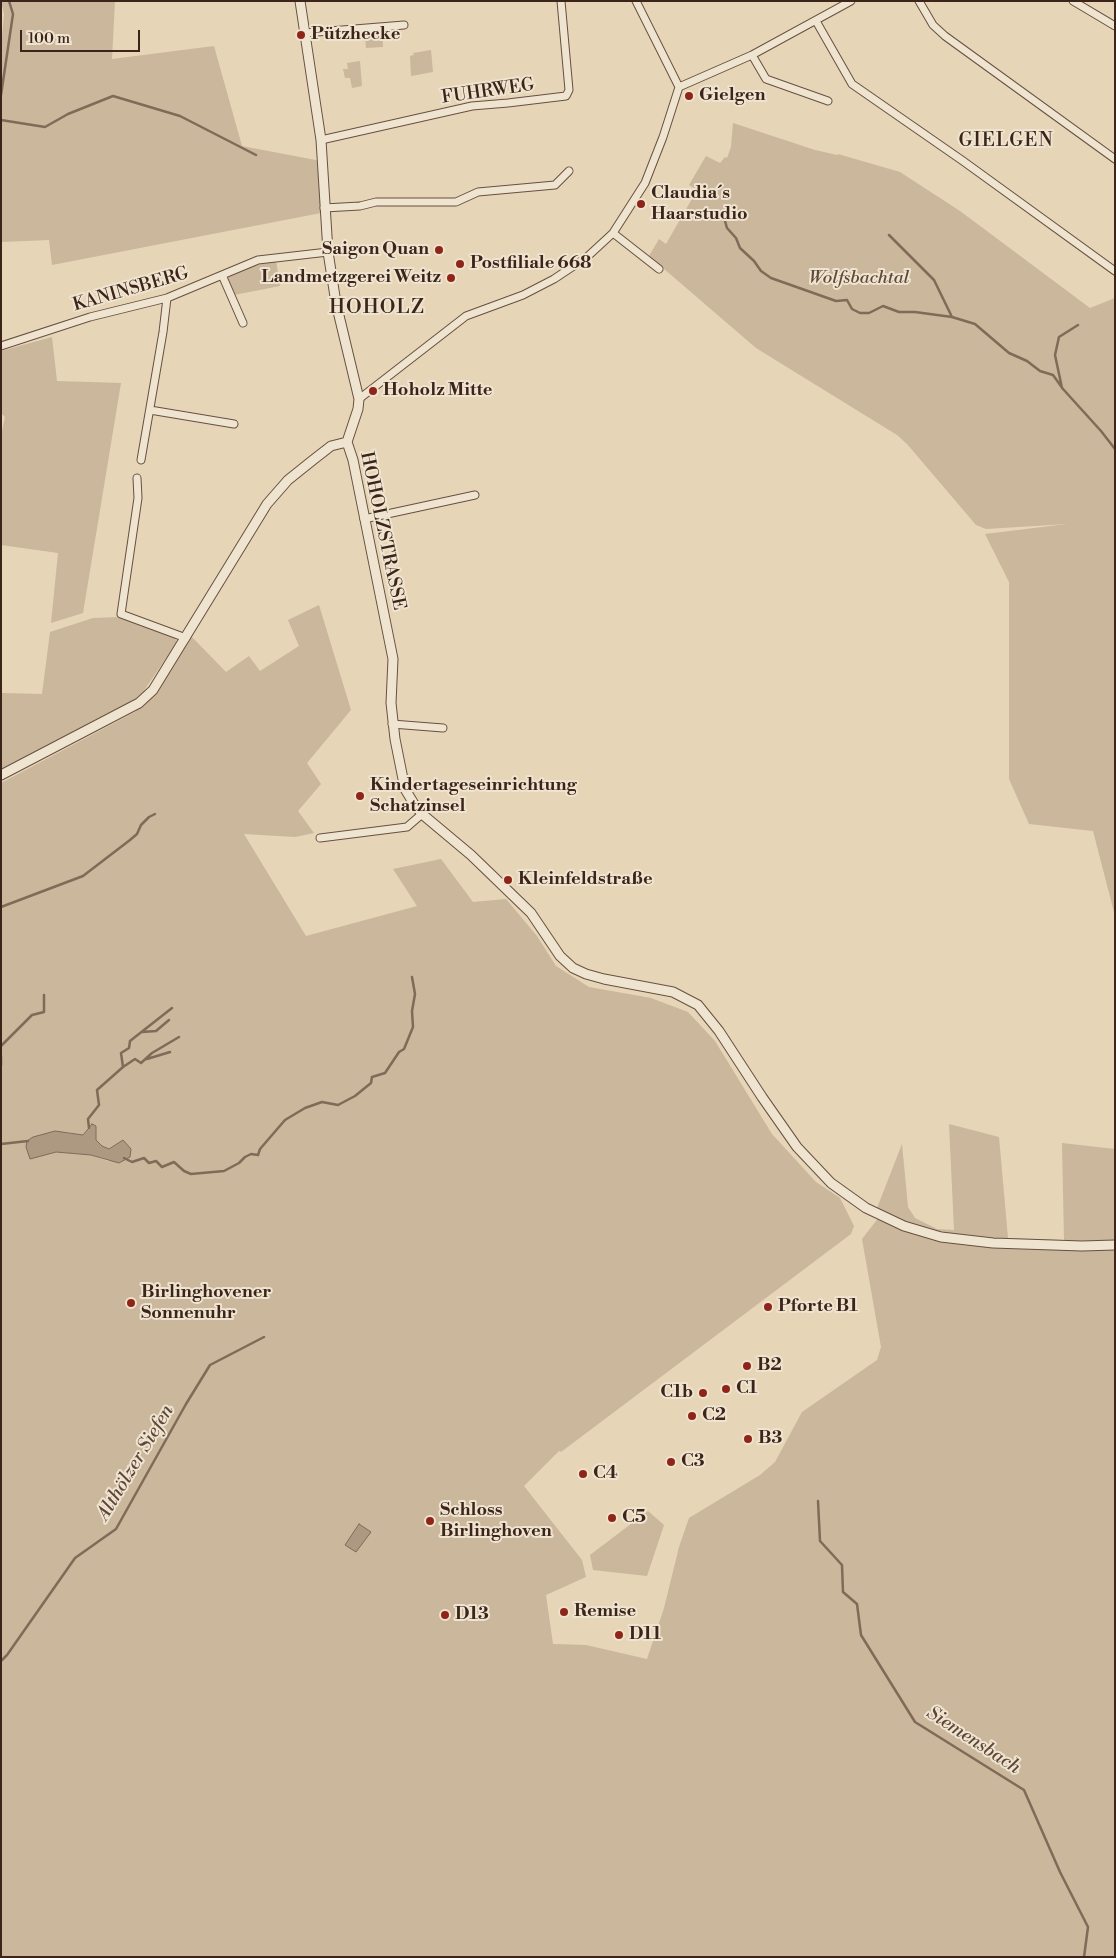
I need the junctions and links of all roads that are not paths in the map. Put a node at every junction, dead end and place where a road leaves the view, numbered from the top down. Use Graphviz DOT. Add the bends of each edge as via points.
graph roads {
  1 [pos="300,1"];
  2 [pos="561,1"];
  3 [pos="636,1"];
  4 [pos="851,1"];
  5 [pos="920,1"];
  6 [pos="1073,1"];
  7 [pos="816,21"];
  8 [pos="404,25"];
  9 [pos="1115,26"];
  10 [pos="305,33"];
  11 [pos="752,56"];
  12 [pos="679,87"];
  13 [pos="828,101"];
  14 [pos="321,140"];
  15 [pos="1115,159"];
  16 [pos="569,171"];
  17 [pos="324,208"];
  18 [pos="613,233"];
  19 [pos="328,252"];
  20 [pos="659,269"];
  21 [pos="1115,271"];
  22 [pos="222,275"];
  23 [pos="167,298"];
  24 [pos="243,323"];
  25 [pos="1,346"];
  26 [pos="359,399"];
  27 [pos="150,410"];
  28 [pos="234,424"];
  29 [pos="347,442"];
  30 [pos="141,460"];
  31 [pos="137,478"];
  32 [pos="475,496"];
  33 [pos="364,519"];
  34 [pos="185,639"];
  35 [pos="392,724"];
  36 [pos="442,728"];
  37 [pos="1,775"];
  38 [pos="422,814"];
  39 [pos="320,838"];
  40 [pos="1115,1245"];
  1 -- 10 [label="street, HOHOLZSTRASSE"];
  2 -- 14 [label="street, FUHRWEG" via="569,90 566,96 472,106"];
  3 -- 12 [label="street"];
  4 -- 7 [label="street"];
  5 -- 15 [label="street" via="933,25 945,36"];
  6 -- 9 [label="street"];
  7 -- 11 [label="street"];
  7 -- 21 [label="street" via="852,84"];
  8 -- 10 [label="street"];
  10 -- 14 [label="street, HOHOLZSTRASSE"];
  11 -- 12 [label="street"];
  11 -- 13 [label="street" via="766,79"];
  12 -- 18 [label="street" via="645,183"];
  14 -- 17 [label="street, HOHOLZSTRASSE"];
  16 -- 17 [label="street" via="555,185 478,192 456,202 376,202"];
  17 -- 19 [label="street, HOHOLZSTRASSE"];
  18 -- 20 [label="street"];
  18 -- 26 [label="street" via="587,257 554,279 523,295 466,316"];
  19 -- 22 [label="street, KANINSBERG" via="258,260"];
  19 -- 26 [label="street, HOHOLZSTRASSE" via="336,303"];
  22 -- 23 [label="street, KANINSBERG"];
  22 -- 24 [label="street"];
  23 -- 25 [label="street, KANINSBERG" via="90,317"];
  23 -- 27 [label="street"];
  26 -- 29 [label="street, HOHOLZSTRASSE"];
  27 -- 28 [label="street"];
  27 -- 30 [label="street"];
  29 -- 33 [label="street, HOHOLZSTRASSE"];
  29 -- 34 [label="street" via="325,451 288,480 267,504"];
  31 -- 34 [label="street" via="138,498 121,614"];
  32 -- 33 [label="street"];
  33 -- 35 [label="street, HOHOLZSTRASSE" via="393,659"];
  34 -- 37 [label="street" via="153,690 140,703"];
  35 -- 36 [label="street"];
  35 -- 38 [label="street, HOHOLZSTRASSE" via="406,789"];
  38 -- 39 [label="street" via="407,826"];
  38 -- 40 [label="street, HOHOLZSTRASSE" via="516,896 565,962 578,972 674,992 698,1005 797,1147 831,1183 872,1211 904,1226 941,1237 994,1243"];
}
